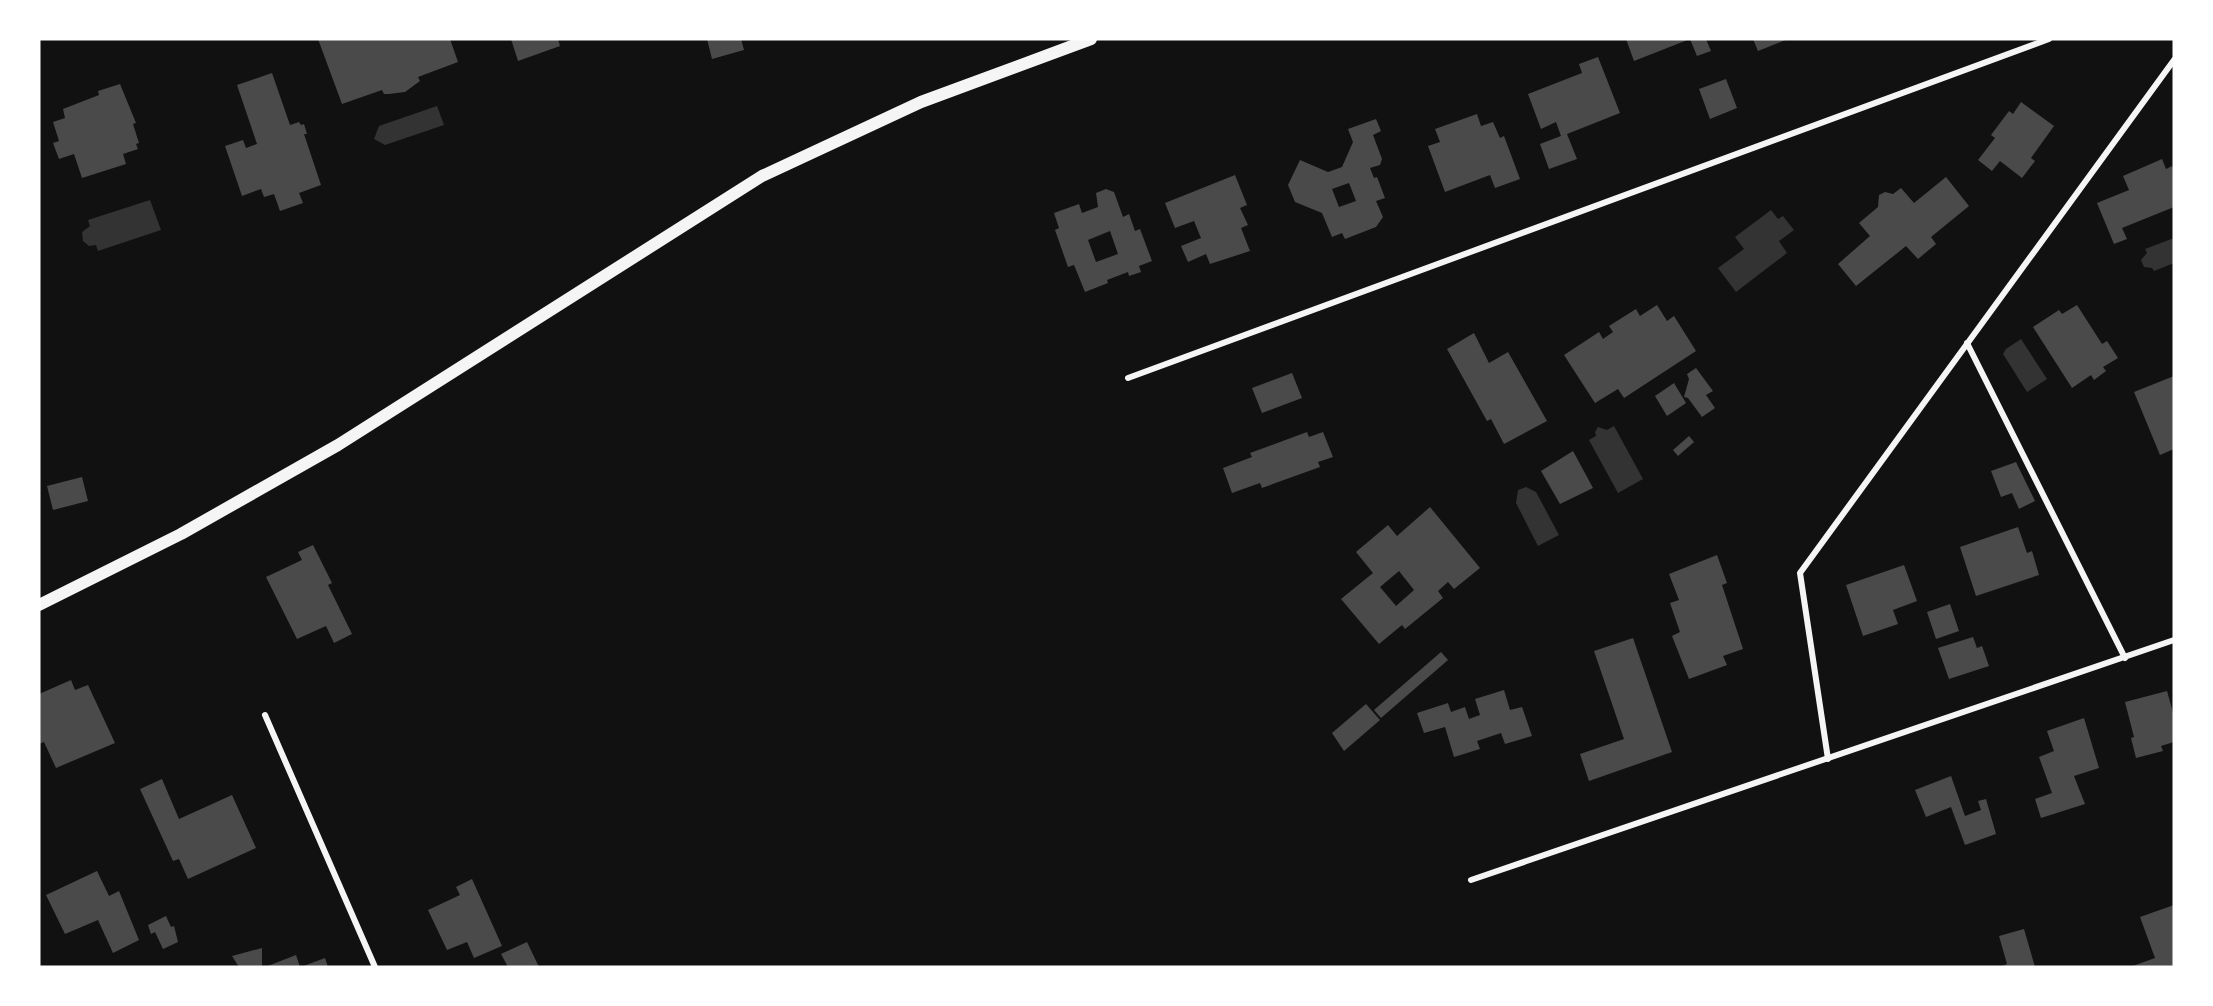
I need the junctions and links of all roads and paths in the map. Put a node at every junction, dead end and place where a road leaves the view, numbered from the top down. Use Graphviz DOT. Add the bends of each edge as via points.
graph roads {
  1 [pos="1091,39"];
  2 [pos="2049,39"];
  3 [pos="2174,60"];
  4 [pos="1967,343"];
  5 [pos="1128,378"];
  6 [pos="39,605"];
  7 [pos="2174,640"];
  8 [pos="2126,658"];
  9 [pos="265,715"];
  10 [pos="1828,759"];
  11 [pos="1471,880"];
  12 [pos="375,967"];
  1 -- 6 [label="main road" via="921,102 762,176 338,445 181,534"];
  2 -- 5 [label="street"];
  3 -- 4 [label="street"];
  4 -- 8 [label="street"];
  4 -- 10 [label="street" via="1800,573"];
  7 -- 8 [label="street"];
  8 -- 10 [label="street"];
  9 -- 12 [label="street"];
  10 -- 11 [label="street"];
}
